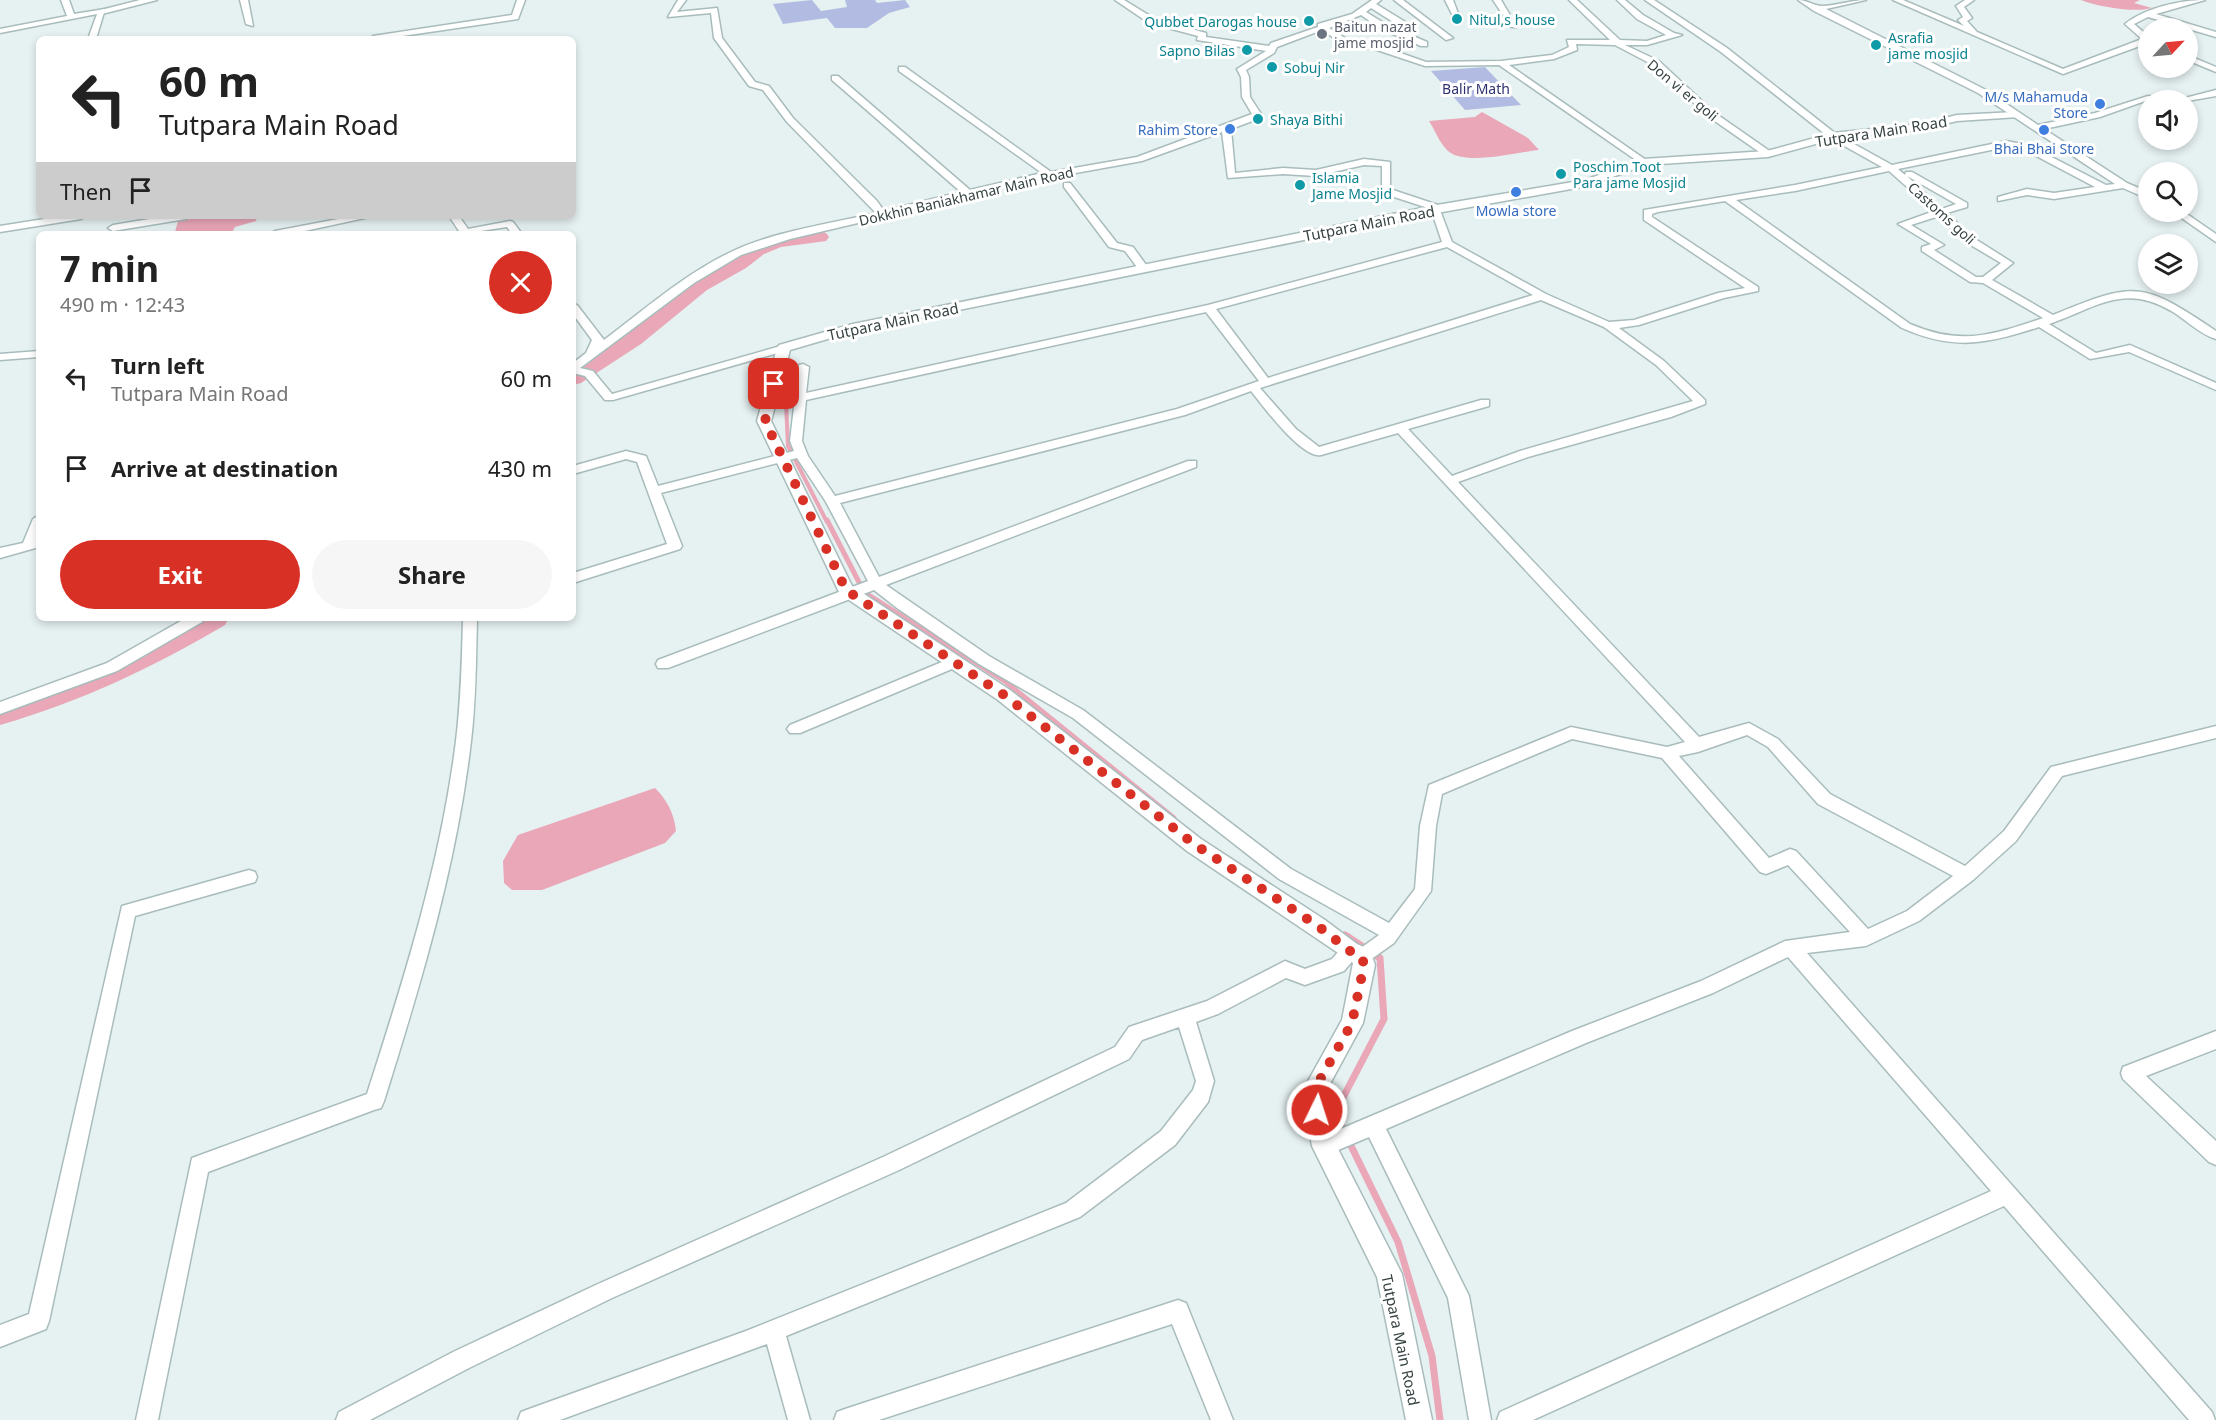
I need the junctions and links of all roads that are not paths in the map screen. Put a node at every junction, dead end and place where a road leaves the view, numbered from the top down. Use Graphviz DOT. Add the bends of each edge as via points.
graph roads {
  1 [pos="65,0"];
  2 [pos="152,0"];
  3 [pos="244,0"];
  4 [pos="521,0"];
  5 [pos="682,0"];
  6 [pos="1119,0"];
  7 [pos="1398,0"];
  8 [pos="1449,0"];
  9 [pos="1497,0"];
  10 [pos="1573,0"];
  11 [pos="1621,0"];
  12 [pos="1649,0"];
  13 [pos="1802,0"];
  14 [pos="1862,0"];
  15 [pos="1897,0"];
  16 [pos="1970,0"];
  17 [pos="2201,0"];
  18 [pos="2187,1"];
  19 [pos="1374,2"];
  20 [pos="1817,9"];
  21 [pos="102,11"];
  22 [pos="1360,12"];
  23 [pos="1456,14"];
  24 [pos="2147,15"];
  25 [pos="71,17"];
  26 [pos="2141,18"];
  27 [pos="2138,20"];
  28 [pos="250,24"];
  29 [pos="1404,25"];
  30 [pos="1514,25"];
  31 [pos="1321,26"];
  32 [pos="1693,28"];
  33 [pos="0,31"];
  34 [pos="2138,32"];
  35 [pos="1976,34"];
  36 [pos="2216,35"];
  37 [pos="93,36"];
  38 [pos="377,36"];
  39 [pos="1673,36"];
  40 [pos="1618,42"];
  41 [pos="1424,44"];
  42 [pos="2138,44"];
  43 [pos="1270,49"];
  44 [pos="1395,52"];
  45 [pos="2198,62"];
  46 [pos="1501,63"];
  47 [pos="902,69"];
  48 [pos="2216,70"];
  49 [pos="835,78"];
  50 [pos="2216,93"];
  51 [pos="2198,97"];
  52 [pos="2138,102"];
  53 [pos="2015,115"];
  54 [pos="1226,128"];
  55 [pos="2035,128"];
  56 [pos="1833,136"];
  57 [pos="2047,136"];
  58 [pos="2006,144"];
  59 [pos="1768,154"];
  60 [pos="1643,162"];
  61 [pos="1895,169"];
  62 [pos="1050,175"];
  63 [pos="2124,184"];
  64 [pos="1067,185"];
  65 [pos="2105,188"];
  66 [pos="2138,191"];
  67 [pos="968,193"];
  68 [pos="1727,198"];
  69 [pos="2001,200"];
  70 [pos="1436,208"];
  71 [pos="1941,213"];
  72 [pos="883,216"];
  73 [pos="62,219"];
  74 [pos="171,219"];
  75 [pos="353,219"];
  76 [pos="2216,221"];
  77 [pos="2194,222"];
  78 [pos="2200,226"];
  79 [pos="0,229"];
  80 [pos="111,231"];
  81 [pos="291,231"];
  82 [pos="476,231"];
  83 [pos="515,231"];
  84 [pos="2216,239"];
  85 [pos="1448,244"];
  86 [pos="1144,269"];
  87 [pos="1984,280"];
  88 [pos="1542,296"];
  89 [pos="1209,308"];
  90 [pos="576,311"];
  91 [pos="2052,319"];
  92 [pos="2040,323"];
  93 [pos="1608,325"];
  94 [pos="2216,336"];
  95 [pos="784,348"];
  96 [pos="36,354"];
  97 [pos="0,357"];
  98 [pos="589,357"];
  99 [pos="576,367"];
  100 [pos="803,367"];
  101 [pos="576,370"];
  102 [pos="1259,385"];
  103 [pos="2216,387"];
  104 [pos="800,398"];
  105 [pos="1485,403"];
  106 [pos="1400,428"];
  107 [pos="801,453"];
  108 [pos="783,458"];
  109 [pos="1192,464"];
  110 [pos="576,469"];
  111 [pos="1450,481"];
  112 [pos="654,491"];
  113 [pos="832,501"];
  114 [pos="34,544"];
  115 [pos="0,553"];
  116 [pos="576,577"];
  117 [pos="863,589"];
  118 [pos="193,621"];
  119 [pos="470,621"];
  120 [pos="954,662"];
  121 [pos="663,664"];
  122 [pos="0,708"];
  123 [pos="795,729"];
  124 [pos="2216,732"];
  125 [pos="1698,746"];
  126 [pos="1667,753"];
  127 [pos="1967,875"];
  128 [pos="249,876"];
  129 [pos="1390,935"];
  130 [pos="1866,938"];
  131 [pos="1791,947"];
  132 [pos="1356,954"];
  133 [pos="1185,1017"];
  134 [pos="2216,1040"];
  135 [pos="1369,1126"];
  136 [pos="1330,1143"];
  137 [pos="2216,1155"];
  138 [pos="2006,1195"];
  139 [pos="774,1331"];
  140 [pos="0,1336"];
  141 [pos="147,1420"];
  142 [pos="347,1420"];
  143 [pos="530,1420"];
  144 [pos="799,1420"];
  145 [pos="845,1420"];
  146 [pos="1222,1420"];
  147 [pos="1420,1420"];
  148 [pos="1480,1420"];
  149 [pos="1508,1420"];
  150 [pos="2204,1420"];
  1 -- 25 [label="street"];
  2 -- 21 [label="street"];
  3 -- 28 [label="street"];
  4 -- 38 [label="street" via="515,17"];
  5 -- 72 [label="street" via="671,15 714,10 718,38 752,84 766,88 790,120"];
  6 -- 43 [label="street" via="1152,21 1203,35 1200,38"];
  7 -- 41 [label="street" via="1449,38"];
  8 -- 23 [label="street"];
  9 -- 30 [label="street"];
  10 -- 40 [label="street, Don vi er goli"];
  11 -- 39 [label="street"];
  12 -- 32 [label="street, Castoms goli"];
  13 -- 20 [label="street"];
  14 -- 20 [label="street"];
  15 -- 35 [label="street"];
  16 -- 35 [label="street" via="1960,6 1968,18 1962,20"];
  17 -- 18 [label="street"];
  18 -- 24 [label="street"];
  19 -- 22 [label="street, Dokkhin Baniakhamar Main Road"];
  19 -- 29 [label="street"];
  20 -- 53 [label="street" via="1981,91"];
  21 -- 25 [label="street"];
  21 -- 37 [label="street"];
  22 -- 31 [label="street, Dokkhin Baniakhamar Main Road"];
  22 -- 41 [label="street"];
  24 -- 26 [label="street"];
  24 -- 36 [label="street"];
  25 -- 33 [label="street"];
  27 -- 34 [label="street" via="2129,24"];
  31 -- 43 [label="street, Dokkhin Baniakhamar Main Road"];
  31 -- 44 [label="street" via="1350,45"];
  32 -- 39 [label="street"];
  32 -- 56 [label="street, Castoms goli"];
  35 -- 42 [label="street" via="2063,72"];
  39 -- 40 [label="street" via="1647,43"];
  40 -- 46 [label="street" via="1570,42 1574,48 1554,57"];
  40 -- 59 [label="street, Don vi er goli" via="1656,63 1712,116"];
  41 -- 44 [label="street"];
  43 -- 54 [label="street, Dokkhin Baniakhamar Main Road" via="1241,69 1245,77 1242,86 1257,114"];
  44 -- 46 [label="street" via="1425,64"];
  45 -- 48 [label="street"];
  46 -- 60 [label="street"];
  47 -- 62 [label="street"];
  49 -- 67 [label="street"];
  50 -- 51 [label="street"];
  52 -- 55 [label="street"];
  53 -- 55 [label="street"];
  53 -- 56 [label="street, Tutpara Main Road" via="1957,118 1920,127"];
  54 -- 62 [label="street, Dokkhin Baniakhamar Main Road" via="1139,159"];
  54 -- 70 [label="street" via="1231,176 1283,171 1316,174 1364,162 1387,164 1385,191"];
  55 -- 57 [label="street"];
  56 -- 59 [label="street, Tutpara Main Road"];
  56 -- 61 [label="street, Castoms goli"];
  57 -- 58 [label="street"];
  57 -- 63 [label="street"];
  58 -- 61 [label="street"];
  58 -- 65 [label="street" via="2025,147"];
  59 -- 60 [label="street, Tutpara Main Road"];
  60 -- 70 [label="street, Tutpara Main Road" via="1588,183"];
  61 -- 68 [label="street"];
  61 -- 71 [label="street, Castoms goli"];
  61 -- 71 [label="street" via="1964,205"];
  62 -- 67 [label="street, Dokkhin Baniakhamar Main Road"];
  63 -- 65 [label="street"];
  63 -- 66 [label="street"];
  64 -- 86 [label="street" via="1113,245 1129,249"];
  65 -- 69 [label="street" via="2054,196 2027,192"];
  67 -- 72 [label="street, Dokkhin Baniakhamar Main Road"];
  68 -- 92 [label="street" via="1906,326 1930,338 1955,342 1990,339"];
  68 -- 93 [label="street" via="1656,209 1647,212 1647,218 1754,289 1722,295 1635,323"];
  70 -- 85 [label="street"];
  70 -- 86 [label="street, Tutpara Main Road"];
  71 -- 87 [label="street, Castoms goli" via="1968,240 2008,263"];
  71 -- 87 [label="street" via="1903,224 1939,245 1926,249 1974,280"];
  72 -- 98 [label="street, Dokkhin Baniakhamar Main Road" via="787,237 737,253 690,281"];
  73 -- 79 [label="street"];
  74 -- 80 [label="street"];
  75 -- 81 [label="street"];
  76 -- 78 [label="street"];
  77 -- 78 [label="street"];
  78 -- 84 [label="street"];
  82 -- 83 [label="street" via="510,224"];
  85 -- 88 [label="street"];
  85 -- 89 [label="street"];
  86 -- 95 [label="street, Tutpara Main Road" via="853,328"];
  87 -- 91 [label="street"];
  88 -- 93 [label="street"];
  88 -- 102 [label="street"];
  89 -- 102 [label="street"];
  89 -- 104 [label="street"];
  90 -- 98 [label="street" via="598,340"];
  91 -- 92 [label="street"];
  91 -- 94 [label="street" via="2119,294 2140,294 2156,298"];
  92 -- 103 [label="street" via="2094,357 2130,348"];
  93 -- 111 [label="street" via="1660,363 1701,402 1524,454"];
  95 -- 101 [label="street" via="609,398 589,374"];
  95 -- 108 [label="street" via="765,421"];
  96 -- 97 [label="street"];
  98 -- 99 [label="street, Dokkhin Baniakhamar Main Road"];
  100 -- 104 [label="street"];
  102 -- 106 [label="street" via="1292,432 1317,452"];
  102 -- 113 [label="street" via="1181,412"];
  104 -- 107 [label="street" via="796,441"];
  105 -- 106 [label="street"];
  106 -- 111 [label="street"];
  107 -- 108 [label="street"];
  107 -- 113 [label="street"];
  108 -- 112 [label="street"];
  108 -- 117 [label="street" via="846,590"];
  109 -- 117 [label="street"];
  110 -- 112 [label="street" via="626,455 642,459"];
  111 -- 125 [label="street"];
  112 -- 116 [label="street" via="675,546"];
  113 -- 117 [label="street"];
  114 -- 115 [label="street"];
  117 -- 120 [label="street"];
  117 -- 121 [label="street"];
  117 -- 129 [label="street" via="902,605 984,660 1078,714 1285,874"];
  118 -- 122 [label="street" via="112,667"];
  119 -- 141 [label="street" via="468,714 452,812 429,924 374,1101 199,1165"];
  120 -- 123 [label="street"];
  120 -- 132 [label="street" via="1004,695 1194,844"];
  124 -- 127 [label="street" via="2057,771 2010,836"];
  125 -- 126 [label="street"];
  125 -- 127 [label="street" via="1749,729 1773,743 1824,799"];
  126 -- 129 [label="street" via="1571,733 1435,790 1423,891"];
  126 -- 130 [label="street" via="1766,867 1790,856"];
  127 -- 130 [label="street" via="1913,916"];
  128 -- 140 [label="street" via="128,911 38,1321"];
  129 -- 132 [label="street"];
  130 -- 131 [label="street"];
  131 -- 135 [label="street" via="1707,987"];
  131 -- 138 [label="street"];
  132 -- 133 [label="street" via="1305,977 1285,969 1212,1008"];
  132 -- 136 [label="street, Tutpara Main Road" via="1364,965 1352,1023 1313,1092"];
  133 -- 139 [label="street" via="1205,1081 1201,1095 1168,1138 1073,1210"];
  133 -- 142 [label="street" via="1136,1033 1122,1053 890,1164 605,1291"];
  134 -- 137 [label="street" via="2130,1073"];
  135 -- 136 [label="street"];
  135 -- 148 [label="street" via="1458,1296"];
  136 -- 147 [label="street, Tutpara Main Road" via="1389,1274"];
  138 -- 149 [label="street"];
  138 -- 150 [label="street"];
  139 -- 143 [label="street"];
  139 -- 144 [label="street"];
  145 -- 146 [label="street" via="1178,1311"];
}
